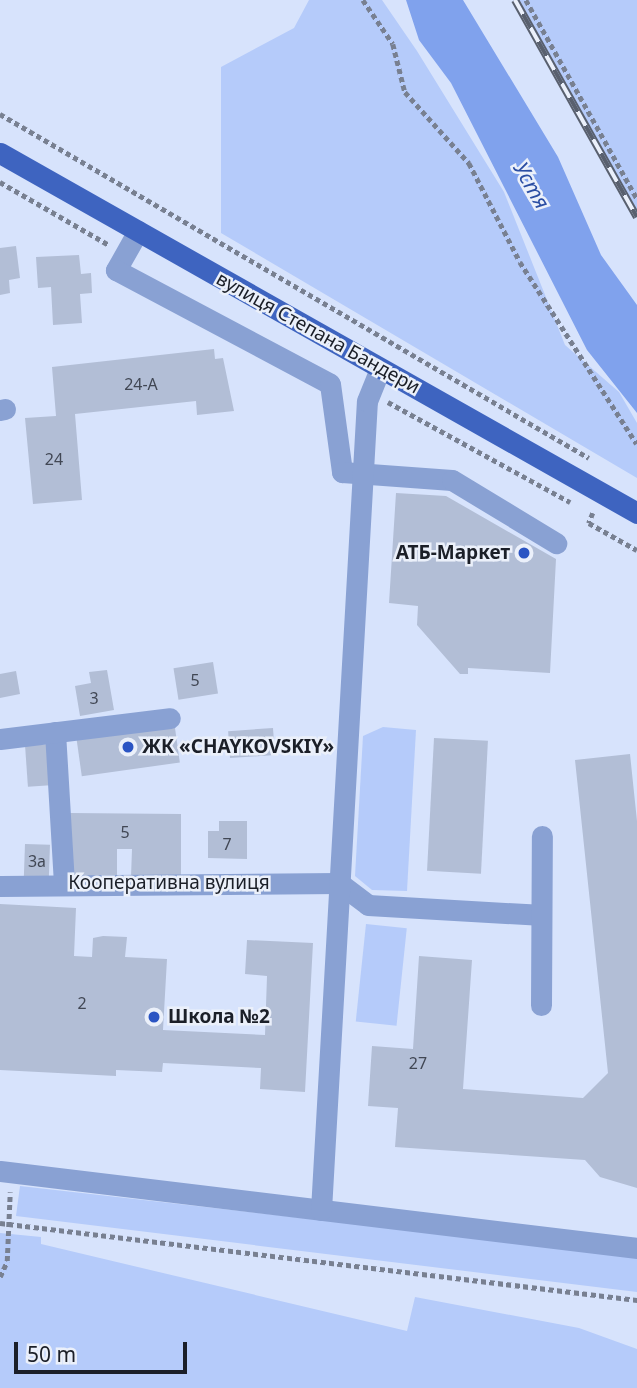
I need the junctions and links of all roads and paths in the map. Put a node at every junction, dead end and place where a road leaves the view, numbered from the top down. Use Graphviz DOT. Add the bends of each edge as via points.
graph roads {
  1 [pos="363,0"];
  2 [pos="526,0"];
  3 [pos="0,114"];
  4 [pos="0,153"];
  5 [pos="637,199"];
  6 [pos="138,231"];
  7 [pos="380,368"];
  8 [pos="637,444"];
  9 [pos="594,461"];
  10 [pos="363,473"];
  11 [pos="602,504"];
  12 [pos="637,513"];
  13 [pos="556,543"];
  14 [pos="637,550"];
  15 [pos="170,718"];
  16 [pos="55,732"];
  17 [pos="0,739"];
  18 [pos="542,836"];
  19 [pos="64,883"];
  20 [pos="339,883"];
  21 [pos="0,886"];
  22 [pos="539,915"];
  23 [pos="541,1005"];
  24 [pos="6,1172"];
  25 [pos="321,1210"];
  26 [pos="0,1223"];
  27 [pos="8,1224"];
  28 [pos="637,1248"];
  29 [pos="0,1277"];
  30 [pos="637,1300"];
  1 -- 8 [label="path" via="393,44 405,92 469,163 520,261"];
  2 -- 5 [label="path"];
  3 -- 9 [label="path"];
  4 -- 6 [label="main road, вулиця Степана Бандери"];
  6 -- 7 [label="main road, вулиця Степана Бандери"];
  6 -- 10 [label="street" via="116,270 330,384 342,472"];
  7 -- 10 [label="street" via="368,401"];
  7 -- 11 [label="main road, вулиця Степана Бандери"];
  10 -- 13 [label="street" via="452,480"];
  10 -- 20 [label="street"];
  11 -- 12 [label="main road, вулиця Степана Бандери"];
  11 -- 14 [label="path" via="589,523"];
  15 -- 16 [label="street"];
  16 -- 17 [label="street"];
  16 -- 19 [label="street"];
  18 -- 22 [label="street"];
  19 -- 20 [label="street, Кооперативна вулиця"];
  19 -- 21 [label="street, Кооперативна вулиця"];
  20 -- 22 [label="street" via="368,905"];
  20 -- 25 [label="street"];
  22 -- 23 [label="street"];
  24 -- 25 [label="street"];
  24 -- 27 [label="path"];
  25 -- 28 [label="street"];
  26 -- 27 [label="path"];
  27 -- 29 [label="path" via="7,1261"];
  27 -- 30 [label="path"];
}
